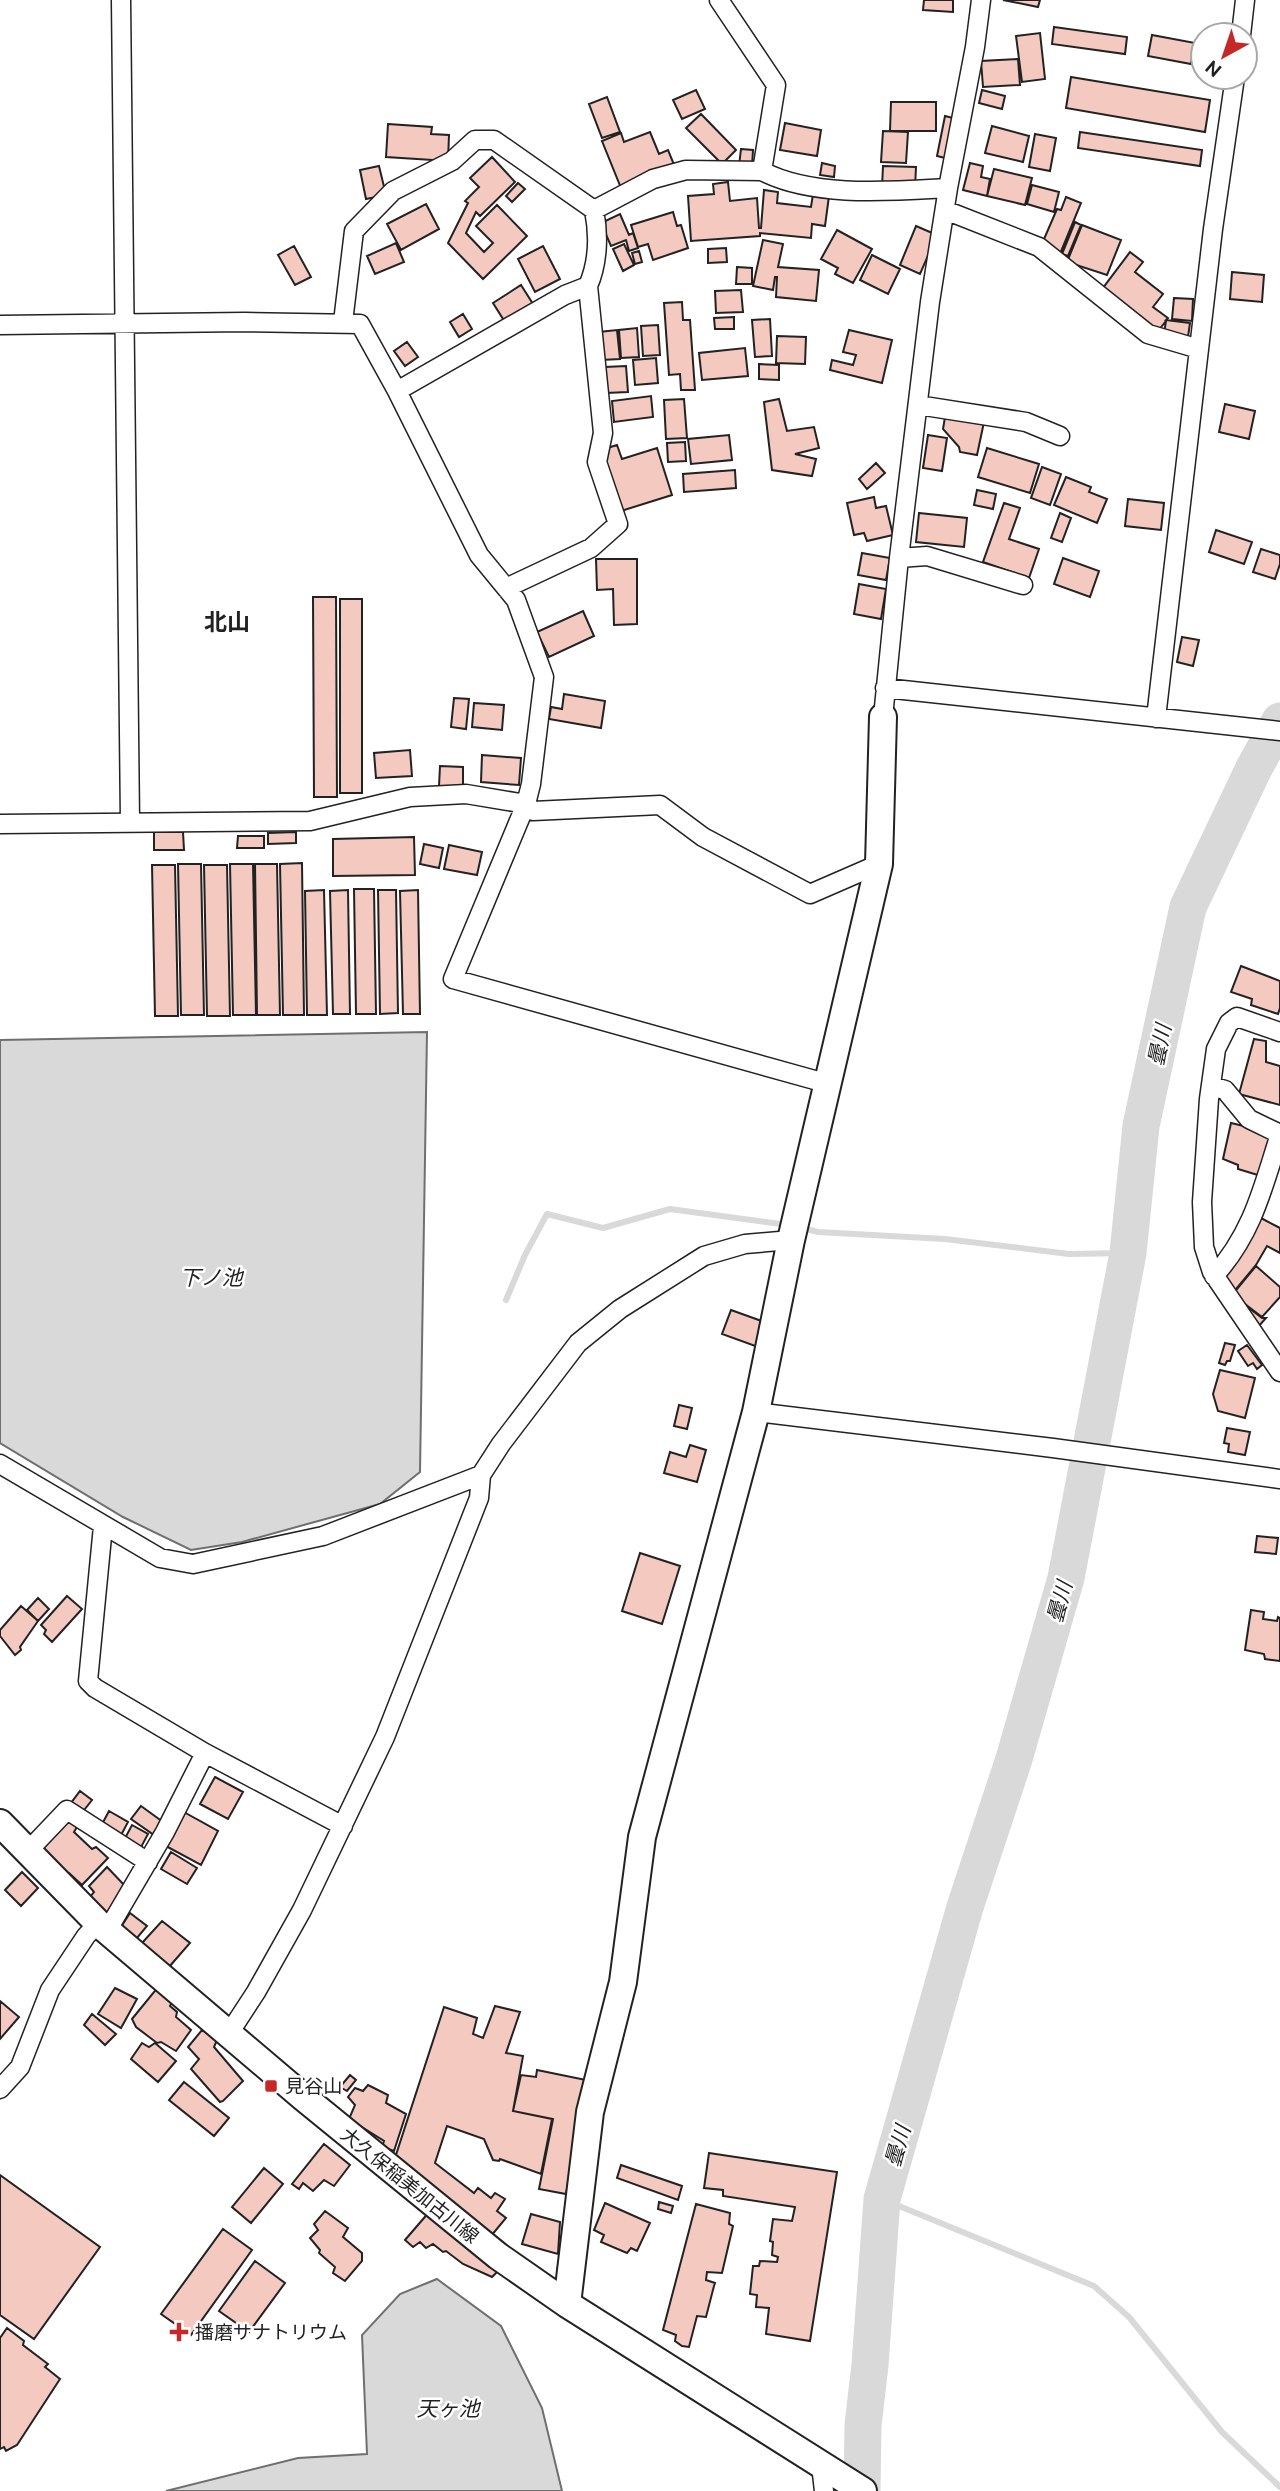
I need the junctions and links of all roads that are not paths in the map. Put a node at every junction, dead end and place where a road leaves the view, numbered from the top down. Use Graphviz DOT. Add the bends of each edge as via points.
graph roads {
  1 [pos="121,0"];
  2 [pos="719,0"];
  3 [pos="981,0"];
  4 [pos="1245,0"];
  5 [pos="1243,21"];
  6 [pos="1233,91"];
  7 [pos="762,171"];
  8 [pos="948,188"];
  9 [pos="594,210"];
  10 [pos="944,210"];
  11 [pos="588,286"];
  12 [pos="343,322"];
  13 [pos="124,323"];
  14 [pos="0,325"];
  15 [pos="1199,349"];
  16 [pos="397,391"];
  17 [pos="918,405"];
  18 [pos="1060,436"];
  19 [pos="899,558"];
  20 [pos="1023,585"];
  21 [pos="506,588"];
  22 [pos="885,688"];
  23 [pos="883,716"];
  24 [pos="1156,719"];
  25 [pos="1280,731"];
  26 [pos="526,804"];
  27 [pos="130,822"];
  28 [pos="0,824"];
  29 [pos="879,864"];
  30 [pos="1280,1032"];
  31 [pos="829,1084"];
  32 [pos="1211,1086"];
  33 [pos="1280,1134"];
  34 [pos="791,1240"];
  35 [pos="1214,1276"];
  36 [pos="1280,1373"];
  37 [pos="756,1412"];
  38 [pos="0,1464"];
  39 [pos="481,1475"];
  40 [pos="1280,1479"];
  41 [pos="103,1526"];
  42 [pos="205,1753"];
  43 [pos="0,1823"];
  44 [pos="343,1826"];
  45 [pos="28,1852"];
  46 [pos="148,1862"];
  47 [pos="103,1927"];
  48 [pos="228,2035"];
  49 [pos="0,2089"];
  50 [pos="567,2304"];
  51 [pos="821,2465"];
  52 [pos="824,2491"];
  53 [pos="863,2491"];
  1 -- 13 [label="street"];
  2 -- 7 [label="street" via="776,85"];
  3 -- 8 [label="street"];
  4 -- 5 [label="street"];
  6 -- 15 [label="street"];
  7 -- 8 [label="street" via="781,181 864,193"];
  7 -- 9 [label="street" via="686,170 653,179"];
  8 -- 10 [label="street"];
  9 -- 11 [label="street" via="594,272"];
  9 -- 12 [label="street" via="494,140 475,140 452,161 393,191 354,231"];
  10 -- 15 [label="street" via="1039,247 1148,334"];
  10 -- 17 [label="street"];
  11 -- 16 [label="street"];
  11 -- 21 [label="street" via="603,433 597,462 618,524 591,548"];
  12 -- 13 [label="street"];
  12 -- 16 [label="street" via="360,324"];
  13 -- 14 [label="street"];
  13 -- 27 [label="street"];
  15 -- 24 [label="street"];
  16 -- 21 [label="street" via="479,555"];
  17 -- 18 [label="street" via="1026,422"];
  17 -- 19 [label="street"];
  19 -- 20 [label="street" via="927,556"];
  19 -- 22 [label="street"];
  21 -- 26 [label="street" via="516,600 544,677"];
  22 -- 23 [label="street"];
  22 -- 24 [label="street"];
  23 -- 29 [label="street"];
  24 -- 25 [label="street"];
  26 -- 27 [label="street" via="466,794 410,797 310,821"];
  26 -- 29 [label="street" via="533,811 660,805 703,837 810,894"];
  26 -- 31 [label="street" via="453,979"];
  27 -- 28 [label="street"];
  29 -- 31 [label="street"];
  30 -- 32 [label="street" via="1237,1017 1229,1023 1216,1049"];
  31 -- 34 [label="street"];
  32 -- 33 [label="street" via="1225,1090 1249,1119"];
  32 -- 35 [label="street" via="1202,1202 1204,1247"];
  33 -- 35 [label="street" via="1256,1212"];
  34 -- 37 [label="street"];
  34 -- 39 [label="street" via="744,1244 704,1256 620,1309 578,1343"];
  35 -- 36 [label="street"];
  37 -- 40 [label="street"];
  37 -- 50 [label="street" via="642,1837 623,1982 590,2112"];
  38 -- 41 [label="street"];
  39 -- 41 [label="street" via="323,1536 193,1564 160,1558"];
  39 -- 44 [label="street" via="479,1498 385,1737"];
  41 -- 42 [label="street" via="88,1681"];
  42 -- 44 [label="street"];
  42 -- 46 [label="street"];
  43 -- 45 [label="street, 大久保稲美加古川線"];
  44 -- 48 [label="street" via="302,1910"];
  45 -- 46 [label="street" via="67,1810"];
  45 -- 47 [label="street, 大久保稲美加古川線"];
  46 -- 47 [label="street"];
  47 -- 48 [label="street, 大久保稲美加古川線"];
  47 -- 49 [label="street" via="50,1990 20,2067"];
  48 -- 50 [label="street, 大久保稲美加古川線" via="498,2256"];
  50 -- 51 [label="street, 大久保稲美加古川線"];
  51 -- 52 [label="street"];
  51 -- 53 [label="street, 大久保稲美加古川線"];
}
